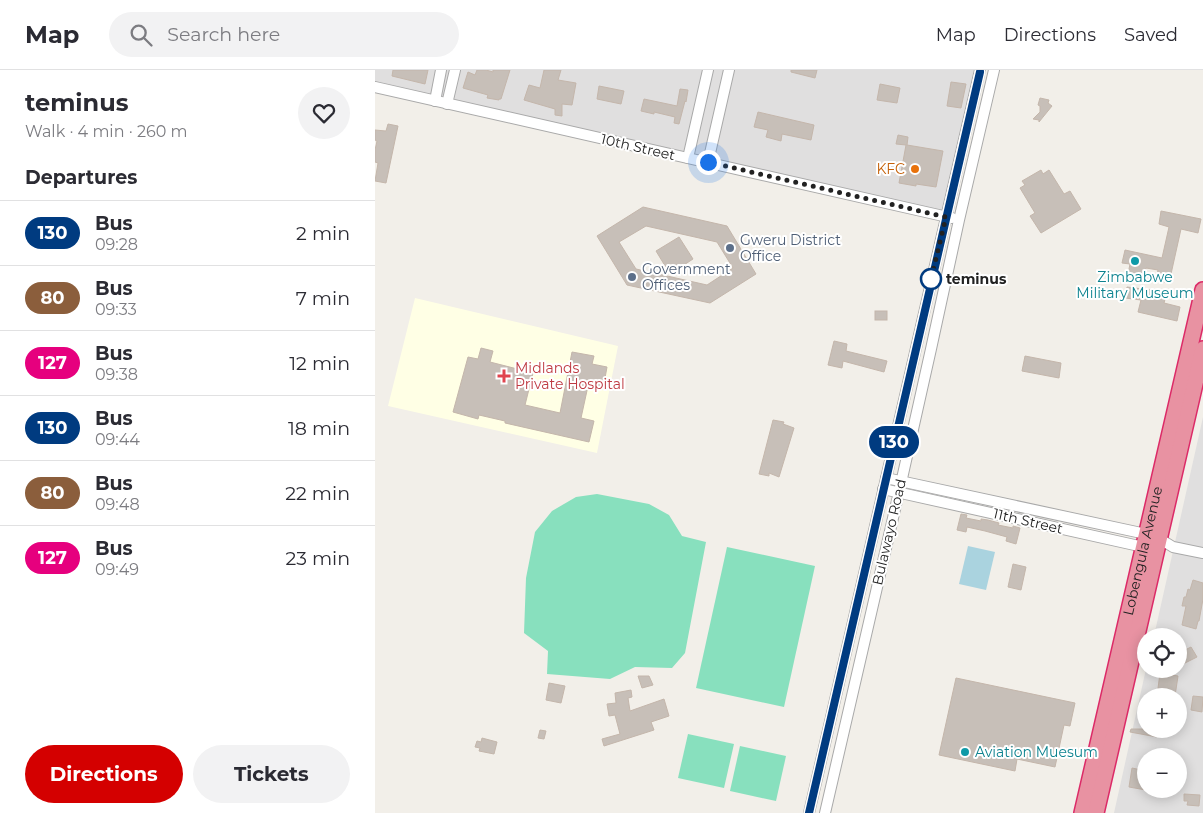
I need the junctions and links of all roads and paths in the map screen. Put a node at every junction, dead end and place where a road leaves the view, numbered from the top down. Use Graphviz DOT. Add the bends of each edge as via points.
graph roads {
  1 [pos="441,70"];
  2 [pos="455,70"];
  3 [pos="708,70"];
  4 [pos="729,70"];
  5 [pos="978,70"];
  6 [pos="993,73"];
  7 [pos="375,87"];
  8 [pos="435,101"];
  9 [pos="447,104"];
  10 [pos="688,158"];
  11 [pos="708,162"];
  12 [pos="946,217"];
  13 [pos="959,220"];
  14 [pos="1203,290"];
  15 [pos="1203,349"];
  16 [pos="886,478"];
  17 [pos="901,481"];
  18 [pos="883,489"];
  19 [pos="899,492"];
  20 [pos="1156,543"];
  21 [pos="1203,553"];
  22 [pos="809,813"];
  23 [pos="825,813"];
  24 [pos="1081,813"];
  25 [pos="1097,813"];
  1 -- 8 [label="street"];
  2 -- 9 [label="street"];
  3 -- 10 [label="street"];
  4 -- 11 [label="street"];
  5 -- 6 [label="street"];
  5 -- 12 [label="street, Bulawayo Road"];
  6 -- 13 [label="street, Bulawayo Road"];
  7 -- 8 [label="street, 10th Street"];
  8 -- 9 [label="street, 10th Street"];
  9 -- 10 [label="street, 10th Street"];
  10 -- 11 [label="street, 10th Street"];
  11 -- 12 [label="street, 10th Street"];
  12 -- 13 [label="street, 10th Street"];
  12 -- 16 [label="street, Bulawayo Road"];
  13 -- 17 [label="street, Bulawayo Road"];
  14 -- 20 [label="highway, Lobengula Avenue"];
  15 -- 20 [label="highway, Lobengula Avenue"];
  16 -- 17 [label="street, 11th Street"];
  16 -- 18 [label="street, Bulawayo Road"];
  17 -- 19 [label="street, Bulawayo Road"];
  17 -- 20 [label="street, 11th Street"];
  18 -- 19 [label="street, 11th Street"];
  18 -- 22 [label="street, Bulawayo Road"];
  19 -- 20 [label="street, 11th Street"];
  19 -- 23 [label="street, Bulawayo Road"];
  20 -- 21 [label="street, 11th Street"];
  20 -- 24 [label="highway, Lobengula Avenue"];
  20 -- 25 [label="highway, Lobengula Avenue"];
}
